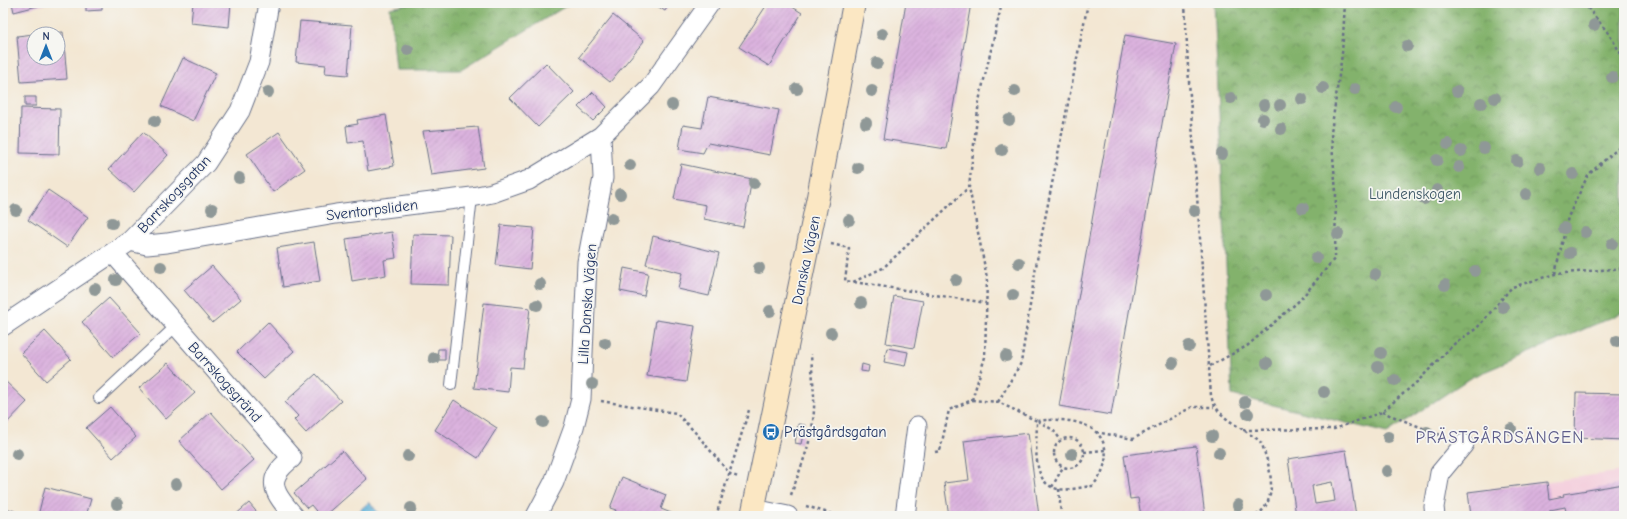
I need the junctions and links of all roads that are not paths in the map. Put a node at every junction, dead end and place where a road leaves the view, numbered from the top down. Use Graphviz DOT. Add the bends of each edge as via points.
graph roads {
  1 [pos="272,3"];
  2 [pos="710,3"];
  3 [pos="854,3"];
  4 [pos="602,136"];
  5 [pos="472,197"];
  6 [pos="130,241"];
  7 [pos="113,253"];
  8 [pos="3,326"];
  9 [pos="176,326"];
  10 [pos="452,385"];
  11 [pos="99,398"];
  12 [pos="917,426"];
  13 [pos="1464,444"];
  14 [pos="3,513"];
  15 [pos="753,513"];
  16 [pos="12,516"];
  17 [pos="294,516"];
  18 [pos="536,516"];
  19 [pos="788,516"];
  20 [pos="905,516"];
  21 [pos="1435,516"];
  1 -- 6 [label="street, Barrskogsgatan" via="259,62 240,111 206,163"];
  2 -- 4 [label="street" via="651,86"];
  3 -- 15 [label="street, Danska Vägen" via="817,205"];
  4 -- 5 [label="street, Sventorpsliden" via="529,180"];
  4 -- 18 [label="street, Lilla Danska Vägen" via="602,178 587,262 580,399 574,427 554,482"];
  5 -- 6 [label="street, Sventorpsliden" via="336,214 167,243 147,245"];
  5 -- 10 [label="lane"];
  6 -- 7 [label="street, Barrskogsgatan"];
  7 -- 8 [label="street, Barrskogsgatan"];
  7 -- 9 [label="street, Barrskogsgränd"];
  9 -- 11 [label="lane"];
  9 -- 17 [label="street, Barrskogsgränd" via="292,458 276,474 274,484 278,497"];
  12 -- 20 [label="street"];
  13 -- 21 [label="street" via="1440,473 1434,507"];
  14 -- 16 [label="lane"];
  15 -- 19 [label="street"];
}
